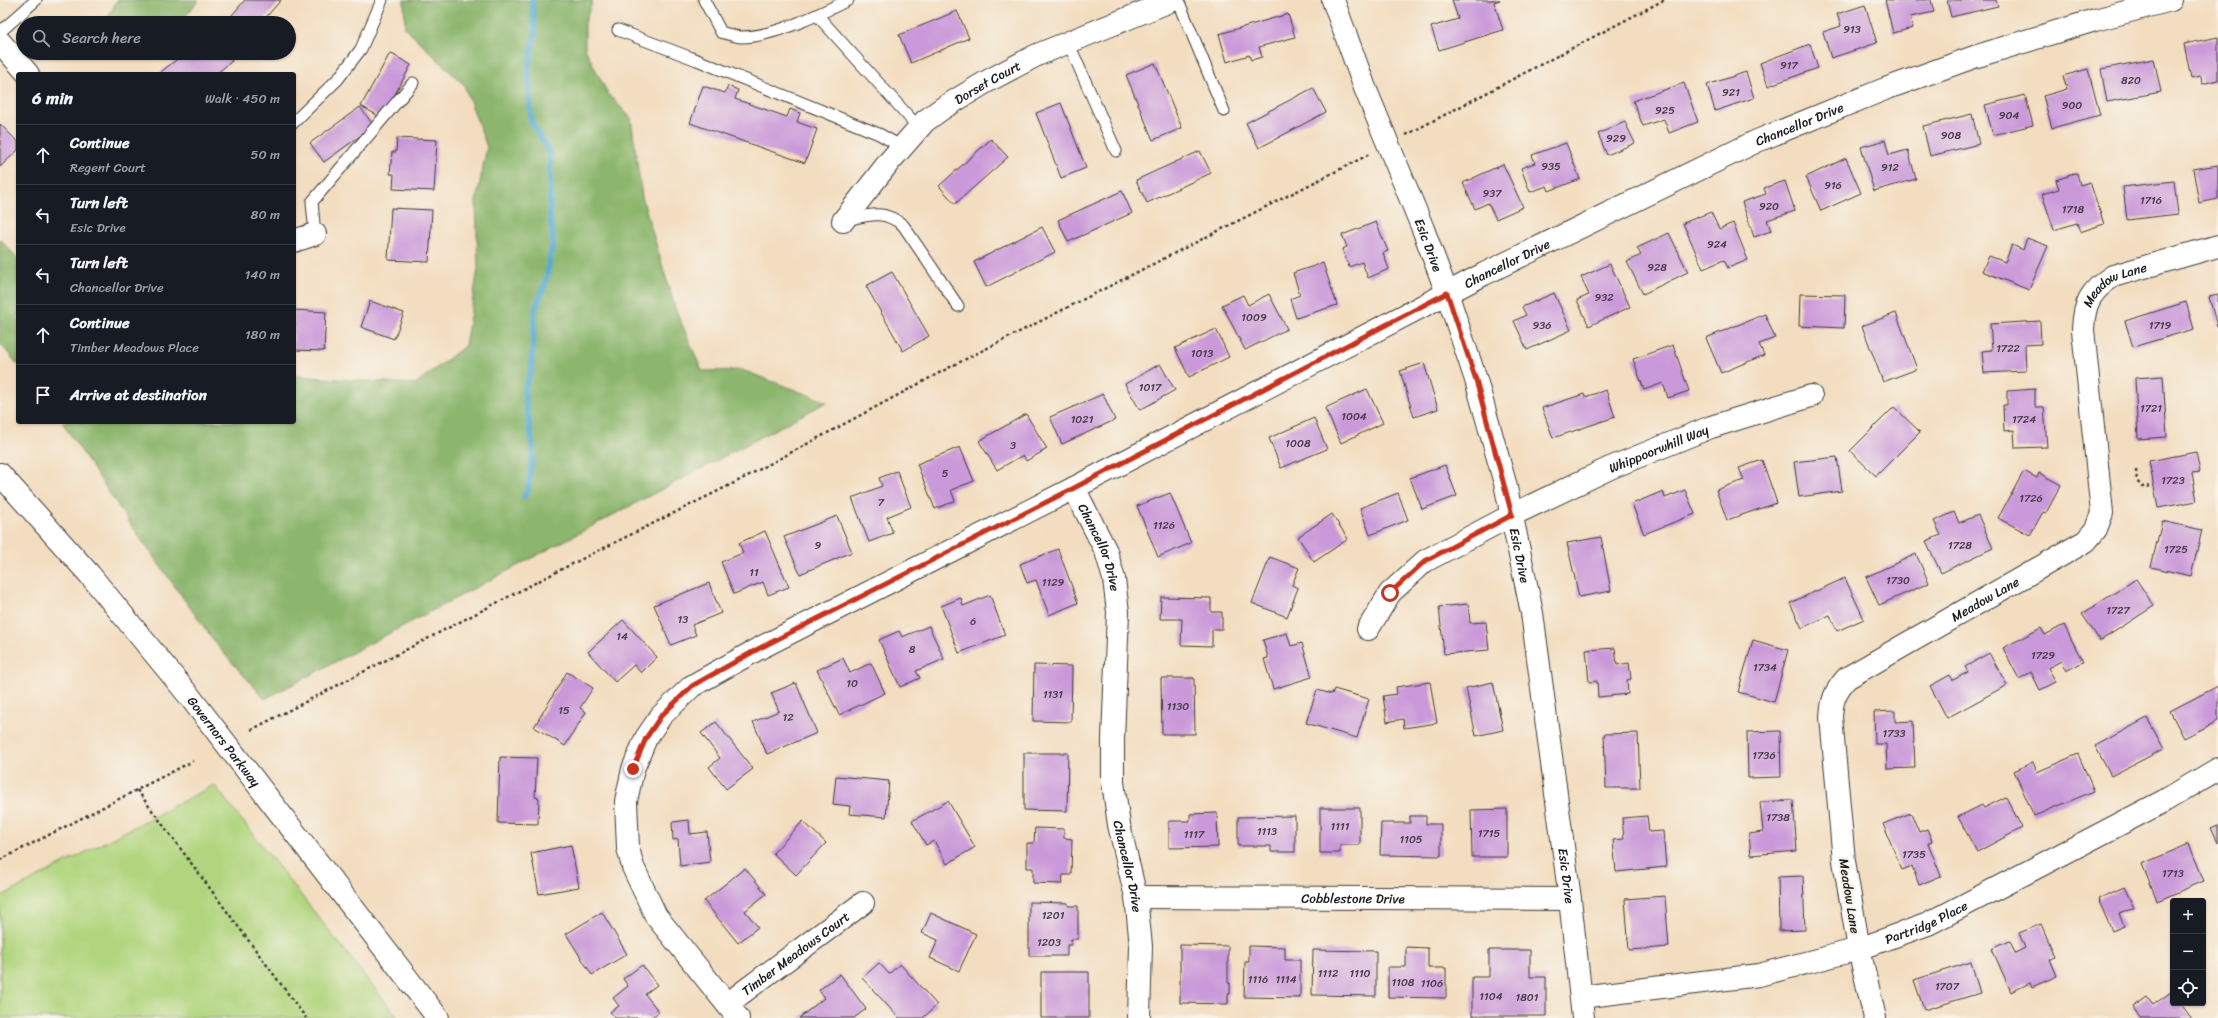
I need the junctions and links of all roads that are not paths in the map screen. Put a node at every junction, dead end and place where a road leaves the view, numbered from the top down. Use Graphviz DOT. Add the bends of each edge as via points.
graph roads {
  1 [pos="36,0"];
  2 [pos="382,0"];
  3 [pos="704,0"];
  4 [pos="848,0"];
  5 [pos="1173,0"];
  6 [pos="1178,0"];
  7 [pos="1333,0"];
  8 [pos="2171,0"];
  9 [pos="817,15"];
  10 [pos="18,16"];
  11 [pos="16,18"];
  12 [pos="618,30"];
  13 [pos="0,32"];
  14 [pos="0,42"];
  15 [pos="1068,42"];
  16 [pos="26,72"];
  17 [pos="413,83"];
  18 [pos="1224,111"];
  19 [pos="296,120"];
  20 [pos="919,128"];
  21 [pos="902,147"];
  22 [pos="1116,151"];
  23 [pos="843,221"];
  24 [pos="315,234"];
  25 [pos="296,240"];
  26 [pos="2218,246"];
  27 [pos="1447,293"];
  28 [pos="958,306"];
  29 [pos="1811,396"];
  30 [pos="0,474"];
  31 [pos="1074,488"];
  32 [pos="1512,515"];
  33 [pos="1368,629"];
  34 [pos="2218,769"];
  35 [pos="1136,897"];
  36 [pos="1570,899"];
  37 [pos="863,903"];
  38 [pos="1859,949"];
  39 [pos="1582,1008"];
  40 [pos="733,1011"];
  41 [pos="438,1018"];
  42 [pos="1139,1018"];
  43 [pos="1875,1018"];
  1 -- 10 [label="lane"];
  2 -- 19 [label="lane" via="361,49 338,79"];
  3 -- 9 [label="lane" via="721,32 741,37 760,36"];
  4 -- 9 [label="lane"];
  5 -- 15 [label="street, Dorset Court"];
  6 -- 18 [label="lane"];
  7 -- 27 [label="street, Esic Drive" via="1365,88"];
  8 -- 27 [label="street, Chancellor Drive" via="1974,57 1798,123"];
  9 -- 20 [label="lane"];
  11 -- 13 [label="lane"];
  12 -- 21 [label="lane" via="879,134"];
  14 -- 16 [label="street"];
  15 -- 20 [label="street, Dorset Court" via="986,82 943,108"];
  15 -- 22 [label="lane"];
  17 -- 24 [label="lane" via="312,202"];
  20 -- 21 [label="street, Dorset Court"];
  21 -- 23 [label="street, Dorset Court"];
  23 -- 28 [label="lane" via="876,214 891,216 904,225"];
  24 -- 25 [label="street"];
  26 -- 38 [label="street, Meadow Lane" via="2113,276 2099,285 2089,297 2084,312 2083,330 2102,513 2096,529 2086,541 1847,678 1837,688 1832,702 1831,717 1844,861"];
  27 -- 31 [label="street, Chancellor Drive"];
  27 -- 32 [label="street, Esic Drive" via="1476,380"];
  29 -- 32 [label="street, Whippoorwhill Way" via="1711,427 1610,468"];
  30 -- 41 [label="street, Governors Parkway" via="90,574 190,697"];
  31 -- 35 [label="street, Chancellor Drive" via="1106,551 1114,579 1118,612 1113,782 1119,826"];
  31 -- 40 [label="street" via="744,656 692,686 675,701 646,738 633,769 626,801 628,848 633,867 656,916"];
  32 -- 33 [label="street, Whippoorwhill Way" via="1425,561 1390,593"];
  32 -- 36 [label="street, Esic Drive" via="1532,613"];
  34 -- 38 [label="street, Partridge Place" via="2164,801 1928,924"];
  35 -- 36 [label="street, Cobblestone Drive"];
  35 -- 42 [label="street, Chancellor Drive" via="1141,946"];
  36 -- 39 [label="street, Esic Drive"];
  37 -- 40 [label="street, Timber Meadows Court"];
  38 -- 39 [label="street, Partridge Place" via="1759,975"];
  38 -- 43 [label="street, Meadow Lane"];
}
